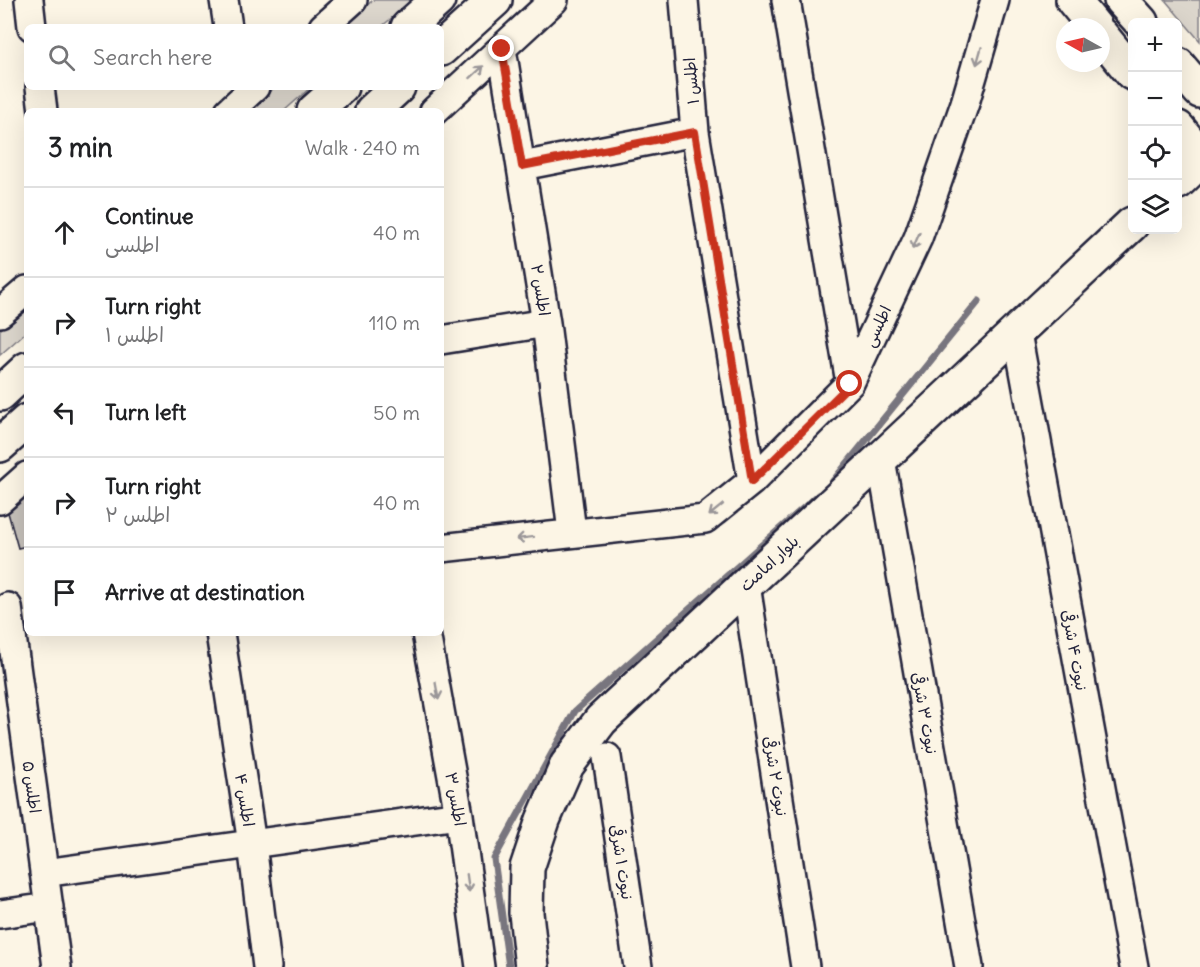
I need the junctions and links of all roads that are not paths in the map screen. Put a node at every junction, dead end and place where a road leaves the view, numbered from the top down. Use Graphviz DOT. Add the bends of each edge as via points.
graph roads {
  1 [pos="29,0"];
  2 [pos="224,0"];
  3 [pos="353,0"];
  4 [pos="438,0"];
  5 [pos="495,0"];
  6 [pos="554,0"];
  7 [pos="684,0"];
  8 [pos="786,0"];
  9 [pos="995,0"];
  10 [pos="1072,0"];
  11 [pos="1121,0"];
  12 [pos="1087,18"];
  13 [pos="1137,18"];
  14 [pos="32,24"];
  15 [pos="228,24"];
  16 [pos="325,24"];
  17 [pos="411,24"];
  18 [pos="444,46"];
  19 [pos="1110,46"];
  20 [pos="502,49"];
  21 [pos="1182,70"];
  22 [pos="1131,72"];
  23 [pos="40,90"];
  24 [pos="338,90"];
  25 [pos="395,90"];
  26 [pos="1200,91"];
  27 [pos="43,108"];
  28 [pos="317,108"];
  29 [pos="375,108"];
  30 [pos="437,108"];
  31 [pos="695,132"];
  32 [pos="1182,133"];
  33 [pos="1200,155"];
  34 [pos="1200,161"];
  35 [pos="522,166"];
  36 [pos="1180,180"];
  37 [pos="1128,228"];
  38 [pos="24,293"];
  39 [pos="0,313"];
  40 [pos="546,323"];
  41 [pos="1017,333"];
  42 [pos="444,340"];
  43 [pos="24,372"];
  44 [pos="850,384"];
  45 [pos="0,394"];
  46 [pos="24,424"];
  47 [pos="0,445"];
  48 [pos="881,459"];
  49 [pos="24,479"];
  50 [pos="752,481"];
  51 [pos="0,500"];
  52 [pos="572,532"];
  53 [pos="444,548"];
  54 [pos="746,585"];
  55 [pos="12,607"];
  56 [pos="220,636"];
  57 [pos="427,636"];
  58 [pos="607,757"];
  59 [pos="459,815"];
  60 [pos="252,844"];
  61 [pos="44,873"];
  62 [pos="49,907"];
  63 [pos="0,914"];
  64 [pos="57,967"];
  65 [pos="267,967"];
  66 [pos="480,967"];
  67 [pos="532,967"];
  68 [pos="638,967"];
  69 [pos="805,967"];
  70 [pos="969,967"];
  71 [pos="1134,967"];
  1 -- 14 [label="street"];
  2 -- 15 [label="street"];
  3 -- 16 [label="street"];
  4 -- 17 [label="main road"];
  5 -- 18 [label="main road"];
  6 -- 20 [label="street"];
  7 -- 31 [label="street, اطلس ۱"];
  8 -- 44 [label="street"];
  9 -- 44 [label="street, اطلسی, one-way" via="965,103 918,238"];
  10 -- 12 [label="main road"];
  11 -- 13 [label="main road"];
  19 -- 22 [label="main road"];
  30 -- 20 [label="street, one-way"];
  20 -- 35 [label="street, اطلس ۲"];
  21 -- 26 [label="main road"];
  23 -- 27 [label="street"];
  24 -- 28 [label="main road"];
  25 -- 29 [label="main road"];
  31 -- 35 [label="street"];
  31 -- 50 [label="street, اطلس ۱"];
  32 -- 33 [label="main road"];
  34 -- 36 [label="main road"];
  35 -- 40 [label="street, اطلس ۲"];
  37 -- 41 [label="main road, بلوار امامت"];
  38 -- 39 [label="street"];
  40 -- 42 [label="street"];
  40 -- 52 [label="street, اطلس ۲"];
  41 -- 48 [label="main road, بلوار امامت"];
  41 -- 71 [label="street, نبوت ۴ شرقی"];
  43 -- 45 [label="main road"];
  44 -- 50 [label="street, اطلسی"];
  46 -- 47 [label="main road"];
  48 -- 54 [label="main road, بلوار امامت"];
  48 -- 70 [label="street, نبوت ۳ شرقی"];
  49 -- 51 [label="street"];
  50 -- 52 [label="street, اطلسی, one-way" via="705,519"];
  52 -- 53 [label="street, اطلسی, one-way"];
  54 -- 67 [label="main road, بلوار امامت" via="601,720 567,765 526,868"];
  54 -- 69 [label="street, نبوت ۲ شرقی"];
  55 -- 61 [label="street, اطلس ۵"];
  56 -- 60 [label="street, اطلس ۴"];
  57 -- 59 [label="street, اطلس ۳, one-way"];
  58 -- 68 [label="street, نبوت ۱ شرقی"];
  59 -- 60 [label="street"];
  59 -- 66 [label="street, اطلس ۳, one-way"];
  60 -- 61 [label="street"];
  60 -- 65 [label="street, اطلس ۴"];
  61 -- 62 [label="street, اطلس ۵"];
  62 -- 63 [label="street"];
  62 -- 64 [label="street, اطلس ۵"];
}
